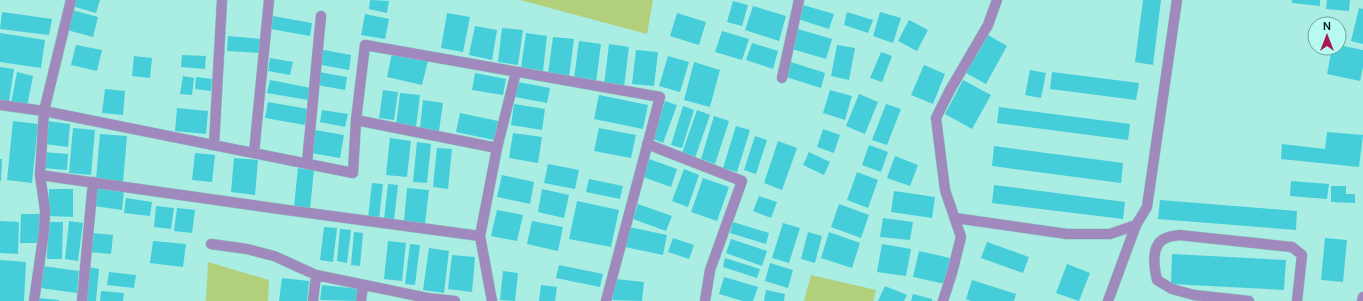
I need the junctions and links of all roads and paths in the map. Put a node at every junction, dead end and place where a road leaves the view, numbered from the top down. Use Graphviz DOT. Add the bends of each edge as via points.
graph roads {
  1 [pos="71,0"];
  2 [pos="222,0"];
  3 [pos="269,0"];
  4 [pos="799,0"];
  5 [pos="996,0"];
  6 [pos="1177,0"];
  7 [pos="321,16"];
  8 [pos="516,72"];
  9 [pos="782,78"];
  10 [pos="0,105"];
  11 [pos="44,111"];
  12 [pos="356,120"];
  13 [pos="647,144"];
  14 [pos="214,145"];
  15 [pos="497,148"];
  16 [pos="254,153"];
  17 [pos="307,163"];
  18 [pos="40,175"];
  19 [pos="93,182"];
  20 [pos="955,218"];
  21 [pos="1136,225"];
  22 [pos="480,236"];
  23 [pos="211,244"];
  24 [pos="316,275"];
  25 [pos="363,285"];
  26 [pos="1363,297"];
  27 [pos="427,300"];
  28 [pos="34,301"];
  29 [pos="82,301"];
  30 [pos="313,301"];
  31 [pos="361,301"];
  32 [pos="455,301"];
  33 [pos="492,301"];
  34 [pos="606,301"];
  35 [pos="705,301"];
  36 [pos="943,301"];
  37 [pos="1108,301"];
  38 [pos="1250,301"];
  39 [pos="1297,301"];
  40 [pos="1362,301"];
  1 -- 11 [label="street"];
  2 -- 14 [label="street"];
  3 -- 16 [label="street"];
  4 -- 9 [label="street"];
  5 -- 20 [label="street" via="988,25 936,118 945,190"];
  6 -- 21 [label="street" via="1147,207"];
  7 -- 17 [label="street"];
  8 -- 12 [label="street" via="365,45"];
  8 -- 13 [label="street" via="660,97"];
  8 -- 15 [label="street"];
  10 -- 11 [label="street"];
  11 -- 14 [label="street"];
  11 -- 18 [label="street"];
  12 -- 15 [label="street"];
  12 -- 17 [label="street" via="354,173"];
  13 -- 34 [label="street"];
  13 -- 35 [label="street" via="742,181 710,270"];
  14 -- 16 [label="street"];
  15 -- 22 [label="street"];
  16 -- 17 [label="street"];
  18 -- 19 [label="street"];
  18 -- 28 [label="street" via="45,210 44,231"];
  19 -- 22 [label="street"];
  19 -- 29 [label="street"];
  20 -- 21 [label="street" via="1067,234 1110,234"];
  20 -- 36 [label="street" via="961,237"];
  21 -- 37 [label="street"];
  22 -- 33 [label="street"];
  23 -- 24 [label="street" via="274,256"];
  24 -- 25 [label="street"];
  24 -- 30 [label="street"];
  25 -- 27 [label="street"];
  25 -- 31 [label="street"];
  26 -- 40 [label="street"];
  27 -- 32 [label="street"];
  38 -- 39 [label="street" via="1194,295 1172,289 1157,280 1154,266 1156,246 1165,238 1179,235 1292,247 1302,255"];
}
